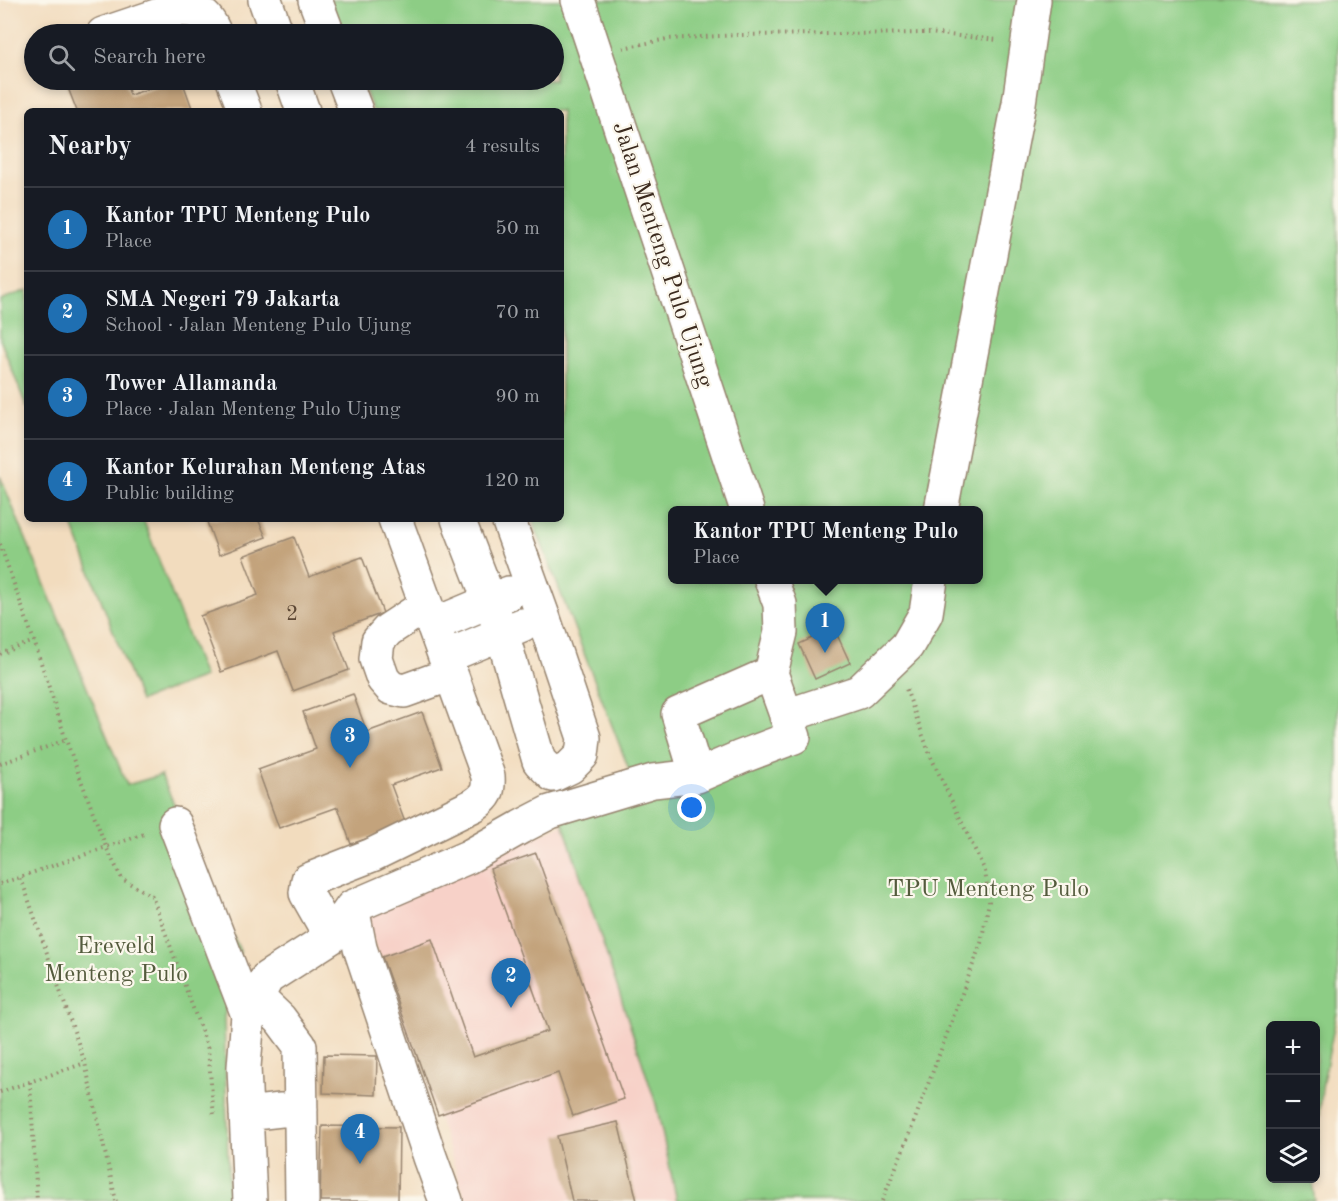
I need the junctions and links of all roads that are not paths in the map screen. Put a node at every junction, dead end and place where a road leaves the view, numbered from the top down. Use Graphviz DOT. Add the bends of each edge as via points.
graph roads {
  1 [pos="265,0"];
  2 [pos="315,0"];
  3 [pos="578,0"];
  4 [pos="1034,0"];
  5 [pos="133,24"];
  6 [pos="211,24"];
  7 [pos="273,24"];
  8 [pos="324,24"];
  9 [pos="236,90"];
  10 [pos="296,90"];
  11 [pos="244,108"];
  12 [pos="302,108"];
  13 [pos="746,506"];
  14 [pos="942,506"];
  15 [pos="396,522"];
  16 [pos="459,522"];
  17 [pos="509,522"];
  18 [pos="773,584"];
  19 [pos="930,584"];
  20 [pos="532,585"];
  21 [pos="489,601"];
  22 [pos="430,615"];
  23 [pos="543,616"];
  24 [pos="502,633"];
  25 [pos="448,666"];
  26 [pos="771,673"];
  27 [pos="786,716"];
  28 [pos="697,776"];
  29 [pos="164,827"];
  30 [pos="352,907"];
  31 [pos="331,937"];
  32 [pos="253,1006"];
  33 [pos="301,1110"];
  34 [pos="246,1114"];
  35 [pos="250,1201"];
  36 [pos="302,1201"];
  37 [pos="446,1201"];
  1 -- 7 [label="street"];
  2 -- 8 [label="street"];
  3 -- 13 [label="street, Jalan Menteng Pulo Ujung"];
  4 -- 14 [label="street" via="1019,103"];
  5 -- 6 [label="street" via="186,9 202,14"];
  9 -- 11 [label="street"];
  10 -- 12 [label="street"];
  15 -- 22 [label="street"];
  16 -- 21 [label="street"];
  17 -- 20 [label="street"];
  18 -- 26 [label="street" via="780,604 781,632"];
  19 -- 27 [label="street" via="926,613 907,646 859,692"];
  20 -- 21 [label="street"];
  20 -- 23 [label="street"];
  21 -- 22 [label="street"];
  21 -- 24 [label="street"];
  22 -- 25 [label="street"];
  22 -- 25 [label="street" via="388,630 378,641 376,659 383,679 391,688 404,691"];
  23 -- 24 [label="street"];
  23 -- 24 [label="street" via="584,738 582,755 570,768 553,775 539,761"];
  24 -- 25 [label="street"];
  25 -- 31 [label="street" via="489,788 484,799 474,805 372,855 308,880 306,893"];
  26 -- 27 [label="street"];
  26 -- 28 [label="street" via="678,714"];
  27 -- 28 [label="street" via="794,737"];
  28 -- 30 [label="street" via="653,781 550,812 468,857"];
  29 -- 32 [label="street"];
  30 -- 31 [label="street"];
  30 -- 37 [label="street" via="360,948"];
  31 -- 32 [label="street" via="267,978"];
  32 -- 33 [label="street" via="280,1020 300,1046"];
  32 -- 34 [label="street" via="244,1067"];
  33 -- 34 [label="street"];
  33 -- 36 [label="street"];
  34 -- 35 [label="street"];
}
